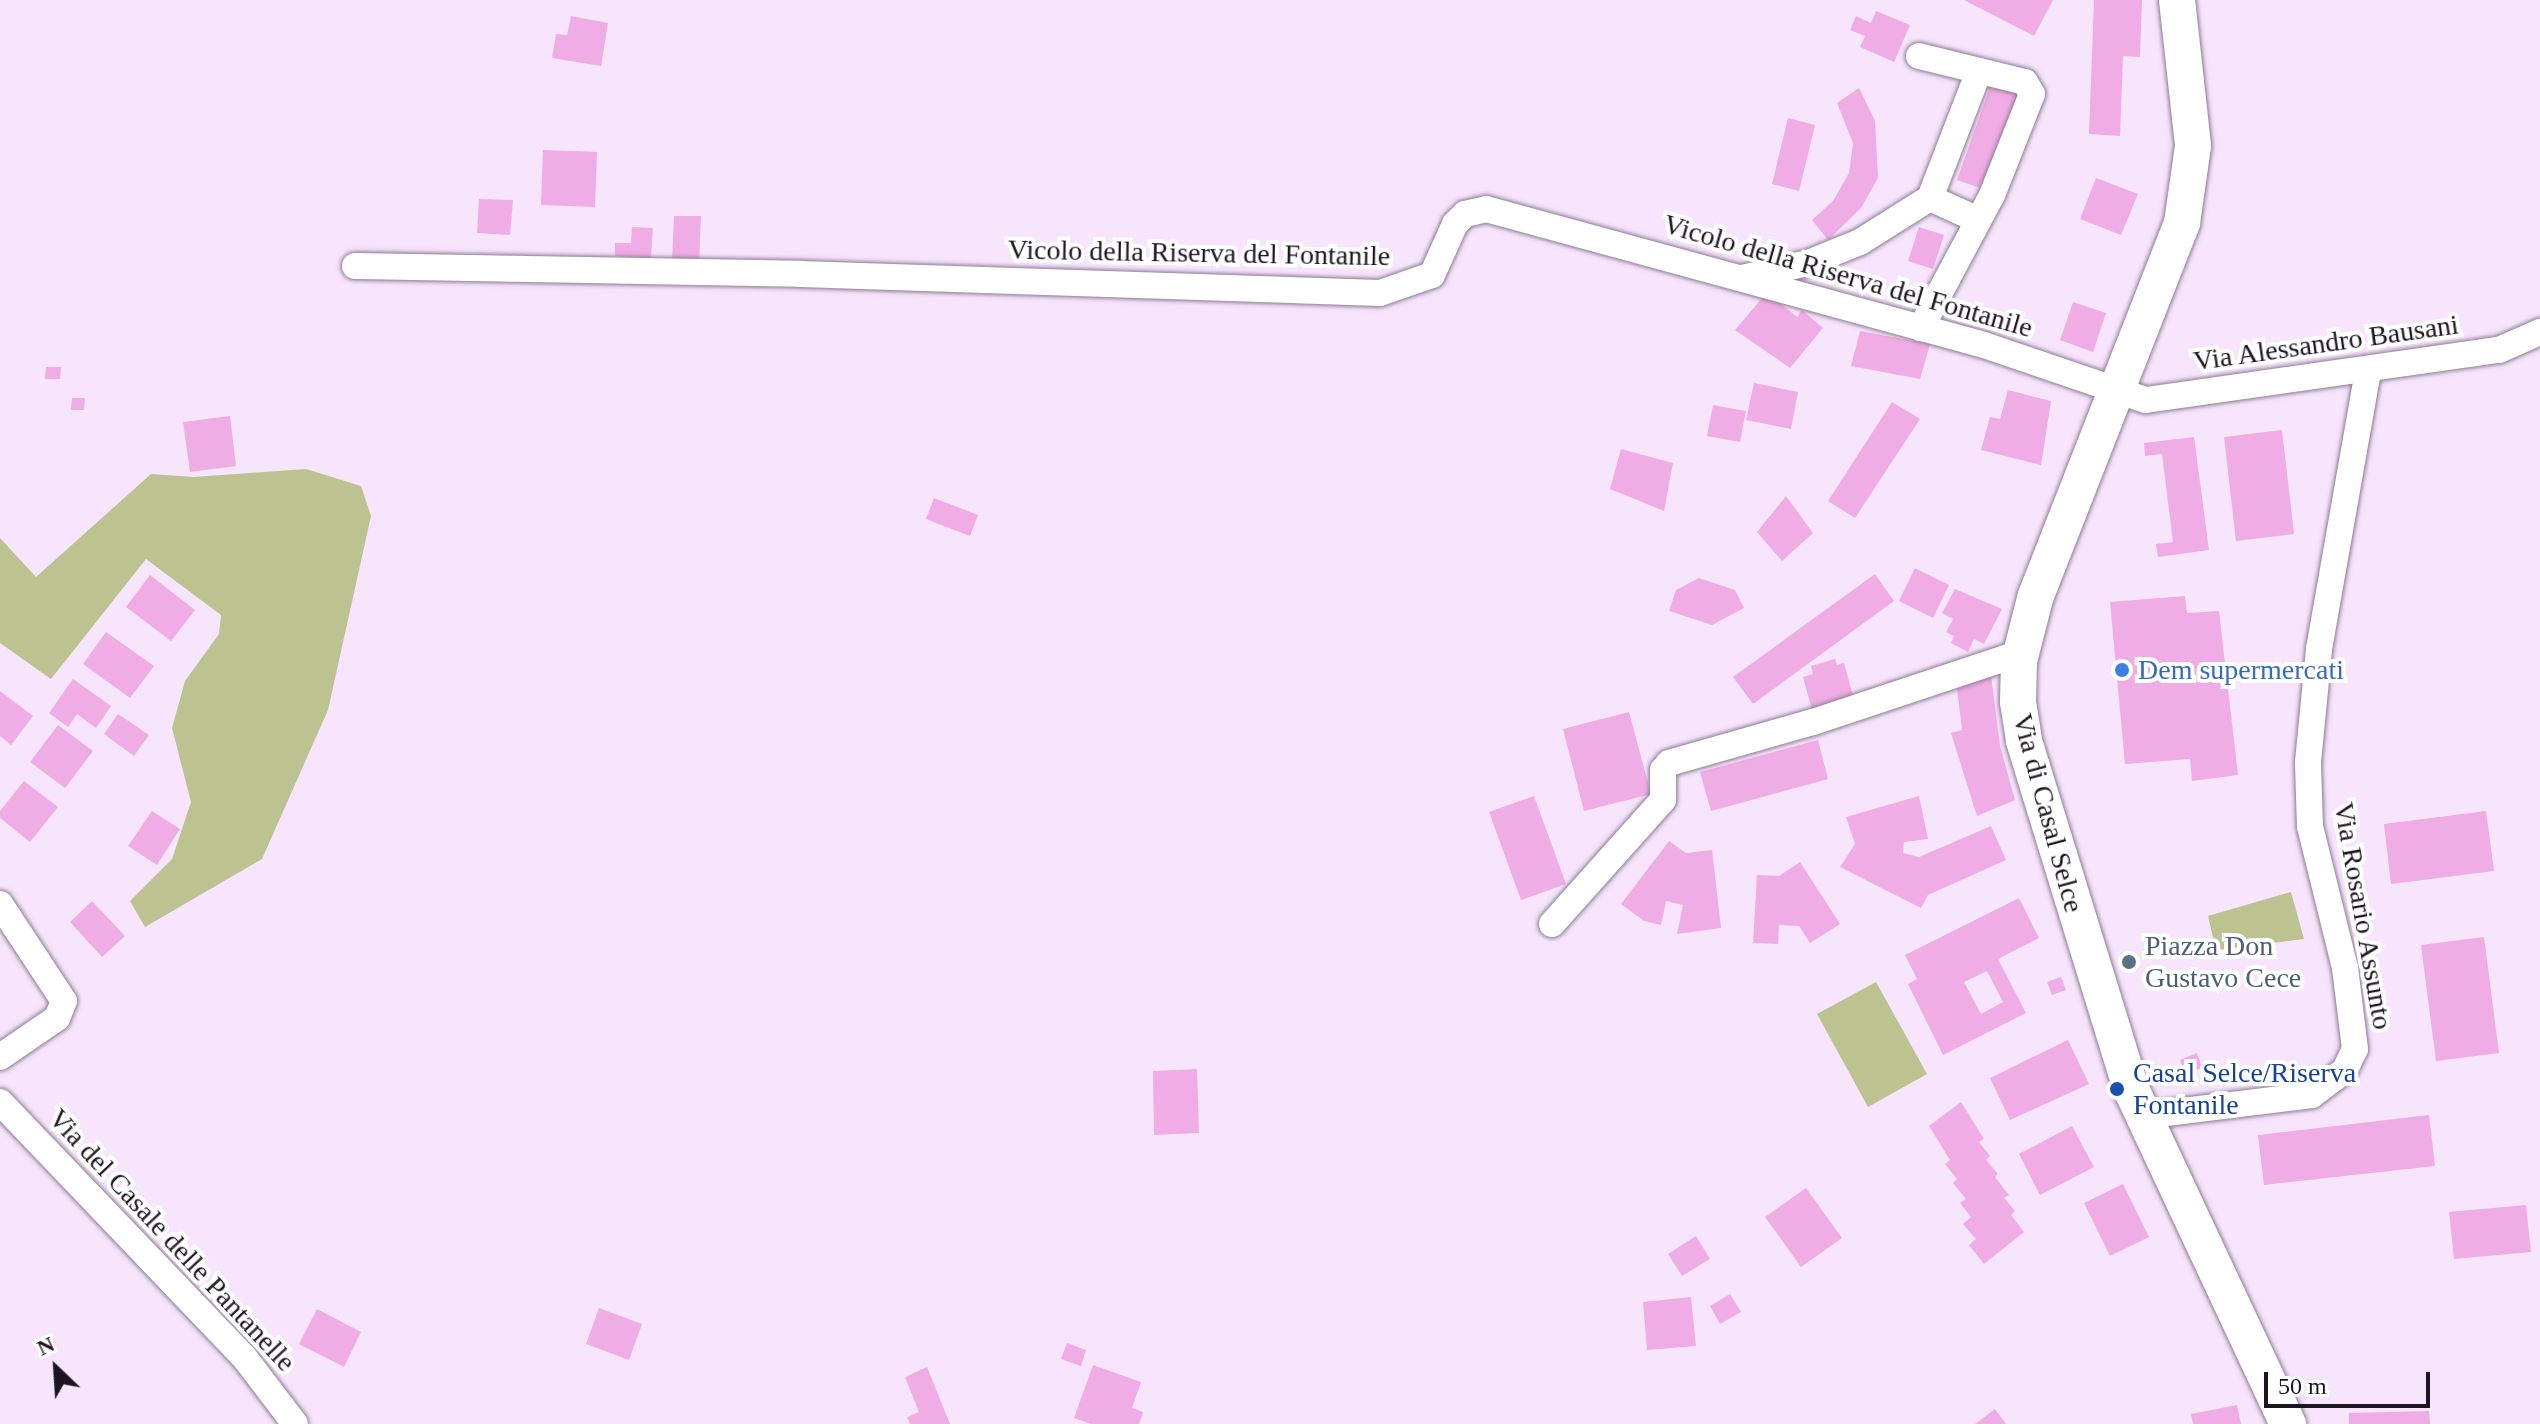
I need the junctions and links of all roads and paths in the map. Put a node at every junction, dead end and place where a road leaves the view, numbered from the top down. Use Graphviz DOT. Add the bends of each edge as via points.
graph roads {
  1 [pos="2177,0"];
  2 [pos="1919,56"];
  3 [pos="1979,71"];
  4 [pos="1930,198"];
  5 [pos="1976,219"];
  6 [pos="355,266"];
  7 [pos="1742,278"];
  8 [pos="1921,328"];
  9 [pos="2540,332"];
  10 [pos="2368,370"];
  11 [pos="2118,392"];
  12 [pos="2020,653"];
  13 [pos="0,904"];
  14 [pos="1552,924"];
  15 [pos="0,1057"];
  16 [pos="0,1102"];
  17 [pos="2142,1116"];
  18 [pos="295,1424"];
  19 [pos="2288,1424"];
  1 -- 11 [label="main road, Via di Casal Selce" via="2191,109 2190,185 2170,263"];
  2 -- 3 [label="street"];
  3 -- 4 [label="street"];
  3 -- 5 [label="street" via="2025,82 2032,94 1992,195"];
  4 -- 5 [label="street"];
  4 -- 7 [label="street" via="1860,242 1808,263"];
  5 -- 8 [label="street"];
  6 -- 7 [label="street, Vicolo della Riserva del Fontanile" via="1380,293 1432,275 1455,224 1465,214 1486,209"];
  7 -- 8 [label="street, Vicolo della Riserva del Fontanile"];
  8 -- 11 [label="street, Vicolo della Riserva del Fontanile"];
  9 -- 10 [label="street, Via Alessandro Bausani" via="2499,350"];
  10 -- 11 [label="street, Via Alessandro Bausani" via="2156,400"];
  10 -- 17 [label="street, Via Rosario Assunto" via="2319,649 2308,762 2310,827 2345,968 2355,1049 2334,1083 2312,1095"];
  11 -- 12 [label="main road, Via di Casal Selce" via="2036,595"];
  12 -- 14 [label="street" via="1669,763 1663,770 1663,800"];
  12 -- 17 [label="main road, Via di Casal Selce" via="2018,702 2024,741 2099,993"];
  13 -- 15 [label="street" via="64,1001 57,1018"];
  16 -- 18 [label="street, Via del Casale delle Pantanelle" via="244,1357"];
  17 -- 19 [label="main road, Via di Casal Selce"];
}
